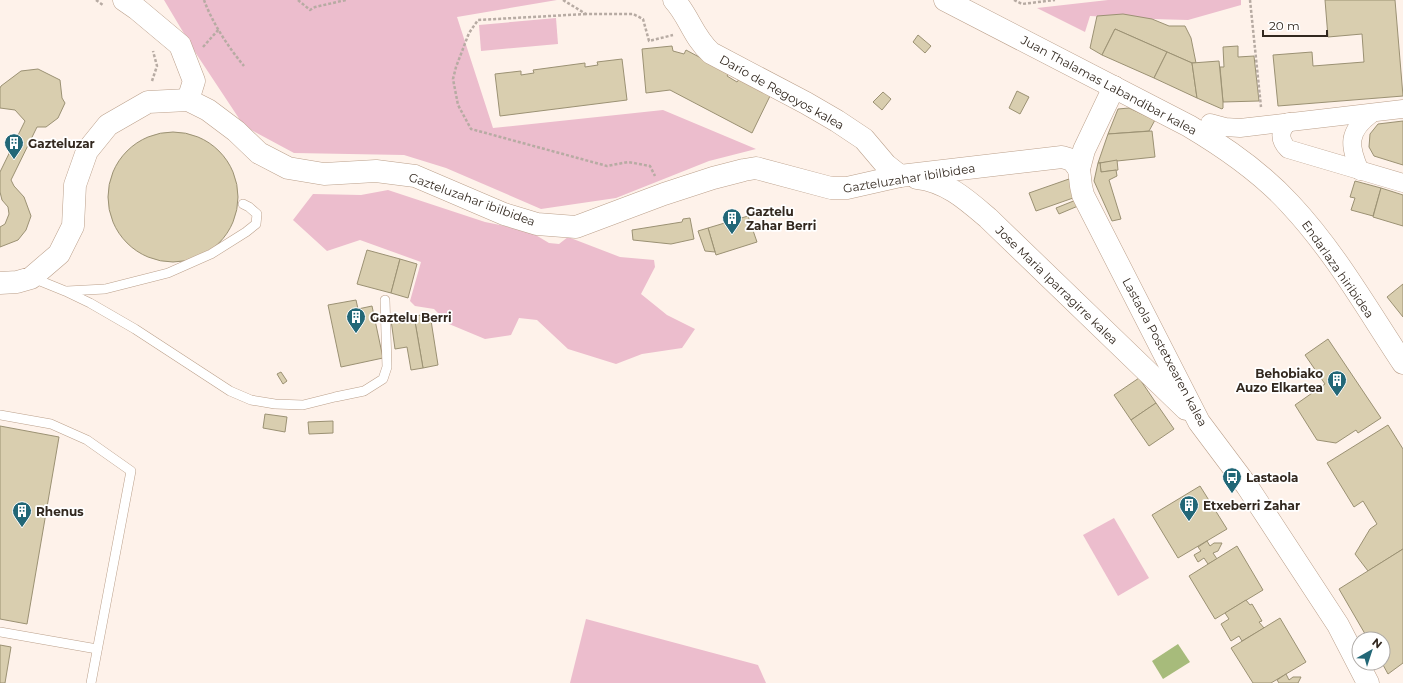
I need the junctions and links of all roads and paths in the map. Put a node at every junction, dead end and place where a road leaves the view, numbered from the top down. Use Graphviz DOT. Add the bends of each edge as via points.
graph roads {
  1 [pos="124,0"];
  2 [pos="204,0"];
  3 [pos="298,0"];
  4 [pos="346,0"];
  5 [pos="563,0"];
  6 [pos="674,0"];
  7 [pos="945,0"];
  8 [pos="970,0"];
  9 [pos="1014,0"];
  10 [pos="1055,0"];
  11 [pos="1250,0"];
  12 [pos="586,14"];
  13 [pos="692,28"];
  14 [pos="244,66"];
  15 [pos="1114,87"];
  16 [pos="188,100"];
  17 [pos="1403,109"];
  18 [pos="1371,114"];
  19 [pos="1289,122"];
  20 [pos="1210,123"];
  21 [pos="1263,125"];
  22 [pos="1079,168"];
  23 [pos="1360,171"];
  24 [pos="900,176"];
  25 [pos="1271,177"];
  26 [pos="1403,183"];
  27 [pos="664,194"];
  28 [pos="243,204"];
  29 [pos="31,278"];
  30 [pos="0,283"];
  31 [pos="66,291"];
  32 [pos="384,300"];
  33 [pos="1403,340"];
  34 [pos="1403,363"];
  35 [pos="0,415"];
  36 [pos="1199,422"];
  37 [pos="0,632"];
  38 [pos="97,649"];
  39 [pos="91,683"];
  40 [pos="1368,683"];
  1 -- 16 [label="street" via="180,45 194,81"];
  2 -- 14 [label="path" via="211,17"];
  3 -- 4 [label="path" via="310,10"];
  5 -- 12 [label="path"];
  6 -- 13 [label="street, Darío de Regoyos kalea"];
  7 -- 15 [label="street, Juan Thalamas Labandibar kalea"];
  8 -- 20 [label="street, Juan Thalamas Labandibar kalea"];
  9 -- 10 [label="path" via="1022,4"];
  11 -- 21 [label="path"];
  12 -- 13 [label="path" via="633,14 643,19 649,41"];
  12 -- 27 [label="path" via="478,20 469,33 456,67 454,79 458,105 471,129 607,166 628,162 650,166"];
  13 -- 24 [label="street, Darío de Regoyos kalea" via="699,41 711,53 837,121 864,139 886,166"];
  15 -- 22 [label="street, Lastaola Postetxearen kalea" via="1084,150"];
  15 -- 25 [label="street, Juan Thalamas Labandibar kalea" via="1189,126"];
  16 -- 27 [label="street, Gazteluzahar ibilbidea" via="208,110 259,153 288,168 324,174 376,171 415,176 504,214 537,224 576,227"];
  16 -- 29 [label="street, Gazteluzahar ibilbidea" via="148,102 108,125 87,151 75,185 73,226 59,254"];
  17 -- 18 [label="street"];
  18 -- 19 [label="street"];
  18 -- 23 [label="street" via="1355,131 1352,140 1353,156"];
  19 -- 21 [label="street"];
  19 -- 23 [label="street" via="1281,132 1283,144 1288,149"];
  20 -- 21 [label="street" via="1240,128"];
  20 -- 25 [label="street, Juan Thalamas Labandibar kalea" via="1251,151"];
  22 -- 24 [label="street, Gazteluzahar ibilbidea" via="1072,160 1062,157"];
  22 -- 36 [label="street, Lastaola Postetxearen kalea" via="1083,195"];
  23 -- 26 [label="street"];
  24 -- 27 [label="street, Gazteluzahar ibilbidea" via="847,188 831,188 756,168 713,178"];
  24 -- 36 [label="street, Jose Maria Iparragirre kalea" via="942,184 964,197"];
  25 -- 33 [label="street, Endarlaza hiribidea" via="1300,196 1322,220 1342,246"];
  25 -- 34 [label="street, Endarlaza hiribidea" via="1331,254"];
  28 -- 31 [label="lane" via="258,214 256,224 211,254 168,273 105,290"];
  29 -- 30 [label="street, Gazteluzahar ibilbidea"];
  29 -- 31 [label="lane"];
  31 -- 32 [label="lane" via="135,329 230,391 251,400 303,405 364,392 383,379 387,367"];
  35 -- 38 [label="lane" via="51,424 87,440 131,471"];
  36 -- 40 [label="street, Lastaola Postetxearen kalea" via="1247,486 1338,625"];
  37 -- 38 [label="lane"];
  38 -- 39 [label="lane"];
}
